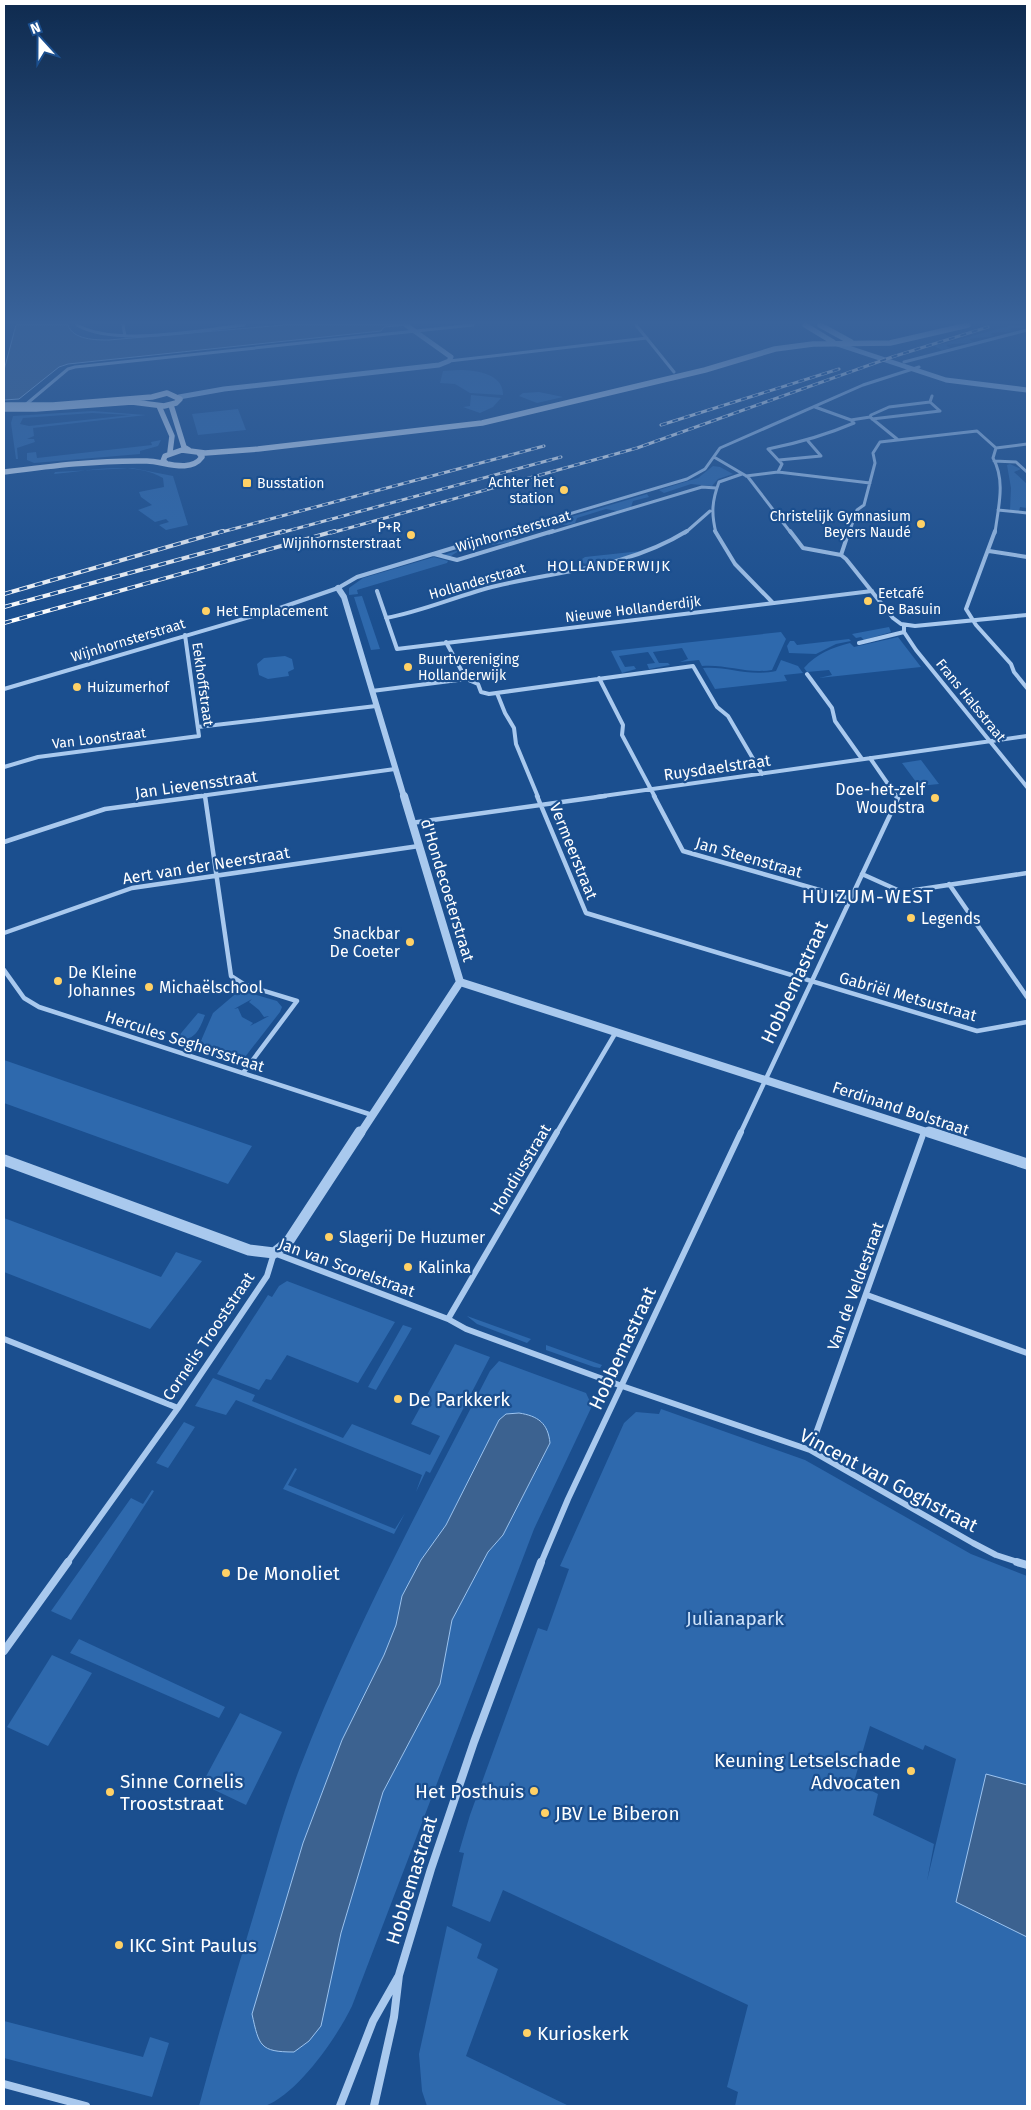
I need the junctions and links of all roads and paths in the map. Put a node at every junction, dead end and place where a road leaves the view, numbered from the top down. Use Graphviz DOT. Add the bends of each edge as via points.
graph roads {
  1 [pos="166,423"];
  2 [pos="177,423"];
  3 [pos="470,423"];
  4 [pos="776,423"];
  5 [pos="853,423"];
  6 [pos="878,423"];
  7 [pos="898,439"];
  8 [pos="808,441"];
  9 [pos="1027,444"];
  10 [pos="996,448"];
  11 [pos="189,450"];
  12 [pos="169,453"];
  13 [pos="200,456"];
  14 [pos="714,457"];
  15 [pos="779,460"];
  16 [pos="994,461"];
  17 [pos="166,463"];
  18 [pos="4,468"];
  19 [pos="23,468"];
  20 [pos="4,472"];
  21 [pos="778,472"];
  22 [pos="1027,472"];
  23 [pos="744,475"];
  24 [pos="870,483"];
  25 [pos="716,488"];
  26 [pos="998,510"];
  27 [pos="710,511"];
  28 [pos="1027,513"];
  29 [pos="989,551"];
  30 [pos="434,554"];
  31 [pos="841,555"];
  32 [pos="1027,557"];
  33 [pos="338,588"];
  34 [pos="377,591"];
  35 [pos="872,592"];
  36 [pos="773,604"];
  37 [pos="1027,615"];
  38 [pos="386,618"];
  39 [pos="972,619"];
  40 [pos="904,625"];
  41 [pos="904,632"];
  42 [pos="185,636"];
  43 [pos="446,642"];
  44 [pos="859,642"];
  45 [pos="807,674"];
  46 [pos="599,678"];
  47 [pos="466,679"];
  48 [pos="1027,688"];
  49 [pos="4,689"];
  50 [pos="372,691"];
  51 [pos="497,693"];
  52 [pos="376,706"];
  53 [pos="198,727"];
  54 [pos="199,736"];
  55 [pos="1027,736"];
  56 [pos="990,741"];
  57 [pos="870,758"];
  58 [pos="862,759"];
  59 [pos="4,767"];
  60 [pos="395,769"];
  61 [pos="762,774"];
  62 [pos="1027,787"];
  63 [pos="652,789"];
  64 [pos="205,795"];
  65 [pos="542,804"];
  66 [pos="412,823"];
  67 [pos="4,842"];
  68 [pos="418,846"];
  69 [pos="1027,873"];
  70 [pos="862,874"];
  71 [pos="216,875"];
  72 [pos="949,884"];
  73 [pos="851,899"];
  74 [pos="4,933"];
  75 [pos="4,970"];
  76 [pos="812,981"];
  77 [pos="460,982"];
  78 [pos="1027,997"];
  79 [pos="1027,1022"];
  80 [pos="616,1032"];
  81 [pos="242,1073"];
  82 [pos="765,1080"];
  83 [pos="372,1115"];
  84 [pos="924,1132"];
  85 [pos="4,1160"];
  86 [pos="1027,1164"];
  87 [pos="274,1253"];
  88 [pos="867,1294"];
  89 [pos="448,1319"];
  90 [pos="4,1339"];
  91 [pos="1027,1352"];
  92 [pos="622,1386"];
  93 [pos="178,1408"];
  94 [pos="810,1450"];
  95 [pos="1027,1565"];
  96 [pos="4,1651"];
  97 [pos="399,1975"];
  98 [pos="4,2084"];
  99 [pos="86,2106"];
  100 [pos="340,2106"];
  101 [pos="374,2106"];
  1 -- 12 [label="main road" via="174,445"];
  2 -- 11 [label="main road" via="184,447"];
  3 -- 13 [label="main road"];
  4 -- 14 [label="street" via="720,448"];
  5 -- 8 [label="street"];
  6 -- 7 [label="street"];
  7 -- 10 [label="street" via="977,430"];
  7 -- 24 [label="street" via="876,445"];
  8 -- 15 [label="street" via="768,449"];
  8 -- 15 [label="street" via="821,456"];
  9 -- 10 [label="street"];
  10 -- 16 [label="street"];
  11 -- 12 [label="main road"];
  11 -- 13 [label="main road"];
  12 -- 17 [label="main road" via="163,458"];
  12 -- 19 [label="main road"];
  13 -- 17 [label="main road" via="185,466"];
  14 -- 23 [label="street"];
  14 -- 30 [label="street" via="706,469 687,479"];
  15 -- 21 [label="street" via="782,464"];
  16 -- 22 [label="street" via="1016,462"];
  16 -- 26 [label="street" via="1000,476"];
  17 -- 19 [label="main road" via="111,461"];
  18 -- 19 [label="main road"];
  19 -- 20 [label="main road"];
  21 -- 23 [label="street"];
  21 -- 24 [label="street"];
  23 -- 25 [label="street" via="720,480"];
  23 -- 31 [label="street" via="803,548"];
  24 -- 31 [label="street"];
  25 -- 27 [label="street"];
  25 -- 30 [label="street, Wijnhornsterstraat" via="702,487 457,560"];
  26 -- 28 [label="street"];
  26 -- 29 [label="street" via="995,538"];
  27 -- 36 [label="street" via="728,556"];
  27 -- 38 [label="street, Hollanderstraat" via="688,532 640,556 609,565 500,584"];
  29 -- 32 [label="street"];
  29 -- 39 [label="street" via="966,609"];
  30 -- 33 [label="street, Wijnhornsterstraat" via="368,573"];
  31 -- 35 [label="street"];
  33 -- 42 [label="street, Wijnhornsterstraat"];
  33 -- 50 [label="street, d'Hondecoeterstraat" via="344,597"];
  34 -- 38 [label="street"];
  35 -- 36 [label="street, Nieuwe Hollanderdijk"];
  35 -- 40 [label="street" via="893,618"];
  36 -- 43 [label="street, Nieuwe Hollanderdijk"];
  37 -- 39 [label="street"];
  38 -- 43 [label="street, Nieuwe Hollanderdijk" via="397,648"];
  39 -- 40 [label="street"];
  39 -- 48 [label="street"];
  40 -- 41 [label="street"];
  41 -- 44 [label="street"];
  41 -- 56 [label="street, Frans Halsstraat"];
  42 -- 49 [label="street, Wijnhornsterstraat"];
  42 -- 53 [label="street, Eekhoffstraat"];
  43 -- 47 [label="street" via="451,655 460,662"];
  45 -- 58 [label="street" via="832,708 835,722"];
  46 -- 51 [label="street"];
  46 -- 61 [label="street" via="693,666 717,707 728,716"];
  46 -- 63 [label="street, Jan Steenstraat" via="623,725 622,735"];
  47 -- 50 [label="street"];
  47 -- 51 [label="street" via="478,684 484,694"];
  50 -- 52 [label="street, d'Hondecoeterstraat"];
  51 -- 65 [label="street, Vermeerstraat" via="506,717 512,721 516,744"];
  52 -- 53 [label="street"];
  52 -- 60 [label="street, d'Hondecoeterstraat"];
  53 -- 54 [label="street, Eekhoffstraat"];
  54 -- 59 [label="street, Van Loonstraat" via="38,757"];
  55 -- 56 [label="street, Ruysdaelstraat"];
  56 -- 57 [label="street, Ruysdaelstraat"];
  56 -- 62 [label="street, Frans Halsstraat"];
  57 -- 58 [label="street, Ruysdaelstraat"];
  57 -- 70 [label="street, Hobbemastraat" via="898,798"];
  58 -- 61 [label="street, Ruysdaelstraat"];
  60 -- 64 [label="street, Jan Lievensstraat"];
  60 -- 66 [label="street, d'Hondecoeterstraat"];
  61 -- 63 [label="street, Ruysdaelstraat"];
  63 -- 65 [label="street, Ruysdaelstraat"];
  63 -- 73 [label="street, Jan Steenstraat" via="683,851"];
  64 -- 67 [label="street, Jan Lievensstraat" via="96,810"];
  64 -- 71 [label="street"];
  65 -- 66 [label="street, Ruysdaelstraat"];
  65 -- 76 [label="street, Vermeerstraat" via="586,912"];
  66 -- 68 [label="street, d'Hondecoeterstraat"];
  68 -- 71 [label="street, Aert van der Neerstraat"];
  68 -- 77 [label="street, d'Hondecoeterstraat"];
  69 -- 72 [label="street"];
  70 -- 72 [label="street" via="902,892"];
  70 -- 73 [label="street, Hobbemastraat"];
  71 -- 74 [label="street, Aert van der Neerstraat" via="125,890"];
  71 -- 81 [label="street" via="231,976 245,985 297,1001"];
  72 -- 78 [label="street"];
  73 -- 76 [label="street, Hobbemastraat"];
  75 -- 81 [label="street, Hercules Seghersstraat" via="24,998 39,1007"];
  76 -- 79 [label="street, Gabriël Metsustraat" via="977,1031"];
  76 -- 82 [label="street, Hobbemastraat"];
  77 -- 80 [label="street, d'Hondecoeterstraat"];
  77 -- 83 [label="street, Cornelis Trooststraat"];
  80 -- 82 [label="street, d'Hondecoeterstraat"];
  80 -- 89 [label="street, Hondiusstraat"];
  81 -- 83 [label="street, Hercules Seghersstraat"];
  82 -- 84 [label="street, Ferdinand Bolstraat"];
  82 -- 92 [label="street, Hobbemastraat"];
  83 -- 87 [label="street, Cornelis Trooststraat" via="288,1242"];
  84 -- 86 [label="street, Ferdinand Bolstraat"];
  84 -- 88 [label="street, Van de Veldestraat"];
  85 -- 87 [label="street, Jan van Scorelstraat" via="249,1250"];
  87 -- 89 [label="street, Jan van Scorelstraat"];
  87 -- 93 [label="street, Cornelis Trooststraat" via="267,1276"];
  88 -- 91 [label="street"];
  88 -- 94 [label="street, Van de Veldestraat"];
  89 -- 92 [label="street, Jan van Scorelstraat" via="466,1329"];
  90 -- 93 [label="street"];
  92 -- 94 [label="street, Vincent van Goghstraat"];
  92 -- 97 [label="street, Hobbemastraat" via="544,1554 456,1793"];
  93 -- 96 [label="street, Cornelis Trooststraat"];
  94 -- 95 [label="street, Vincent van Goghstraat" via="973,1543"];
  97 -- 100 [label="street, Hobbemastraat" via="372,2021"];
  97 -- 101 [label="street, Hobbemastraat" via="394,2017"];
  98 -- 99 [label="street"];
}
